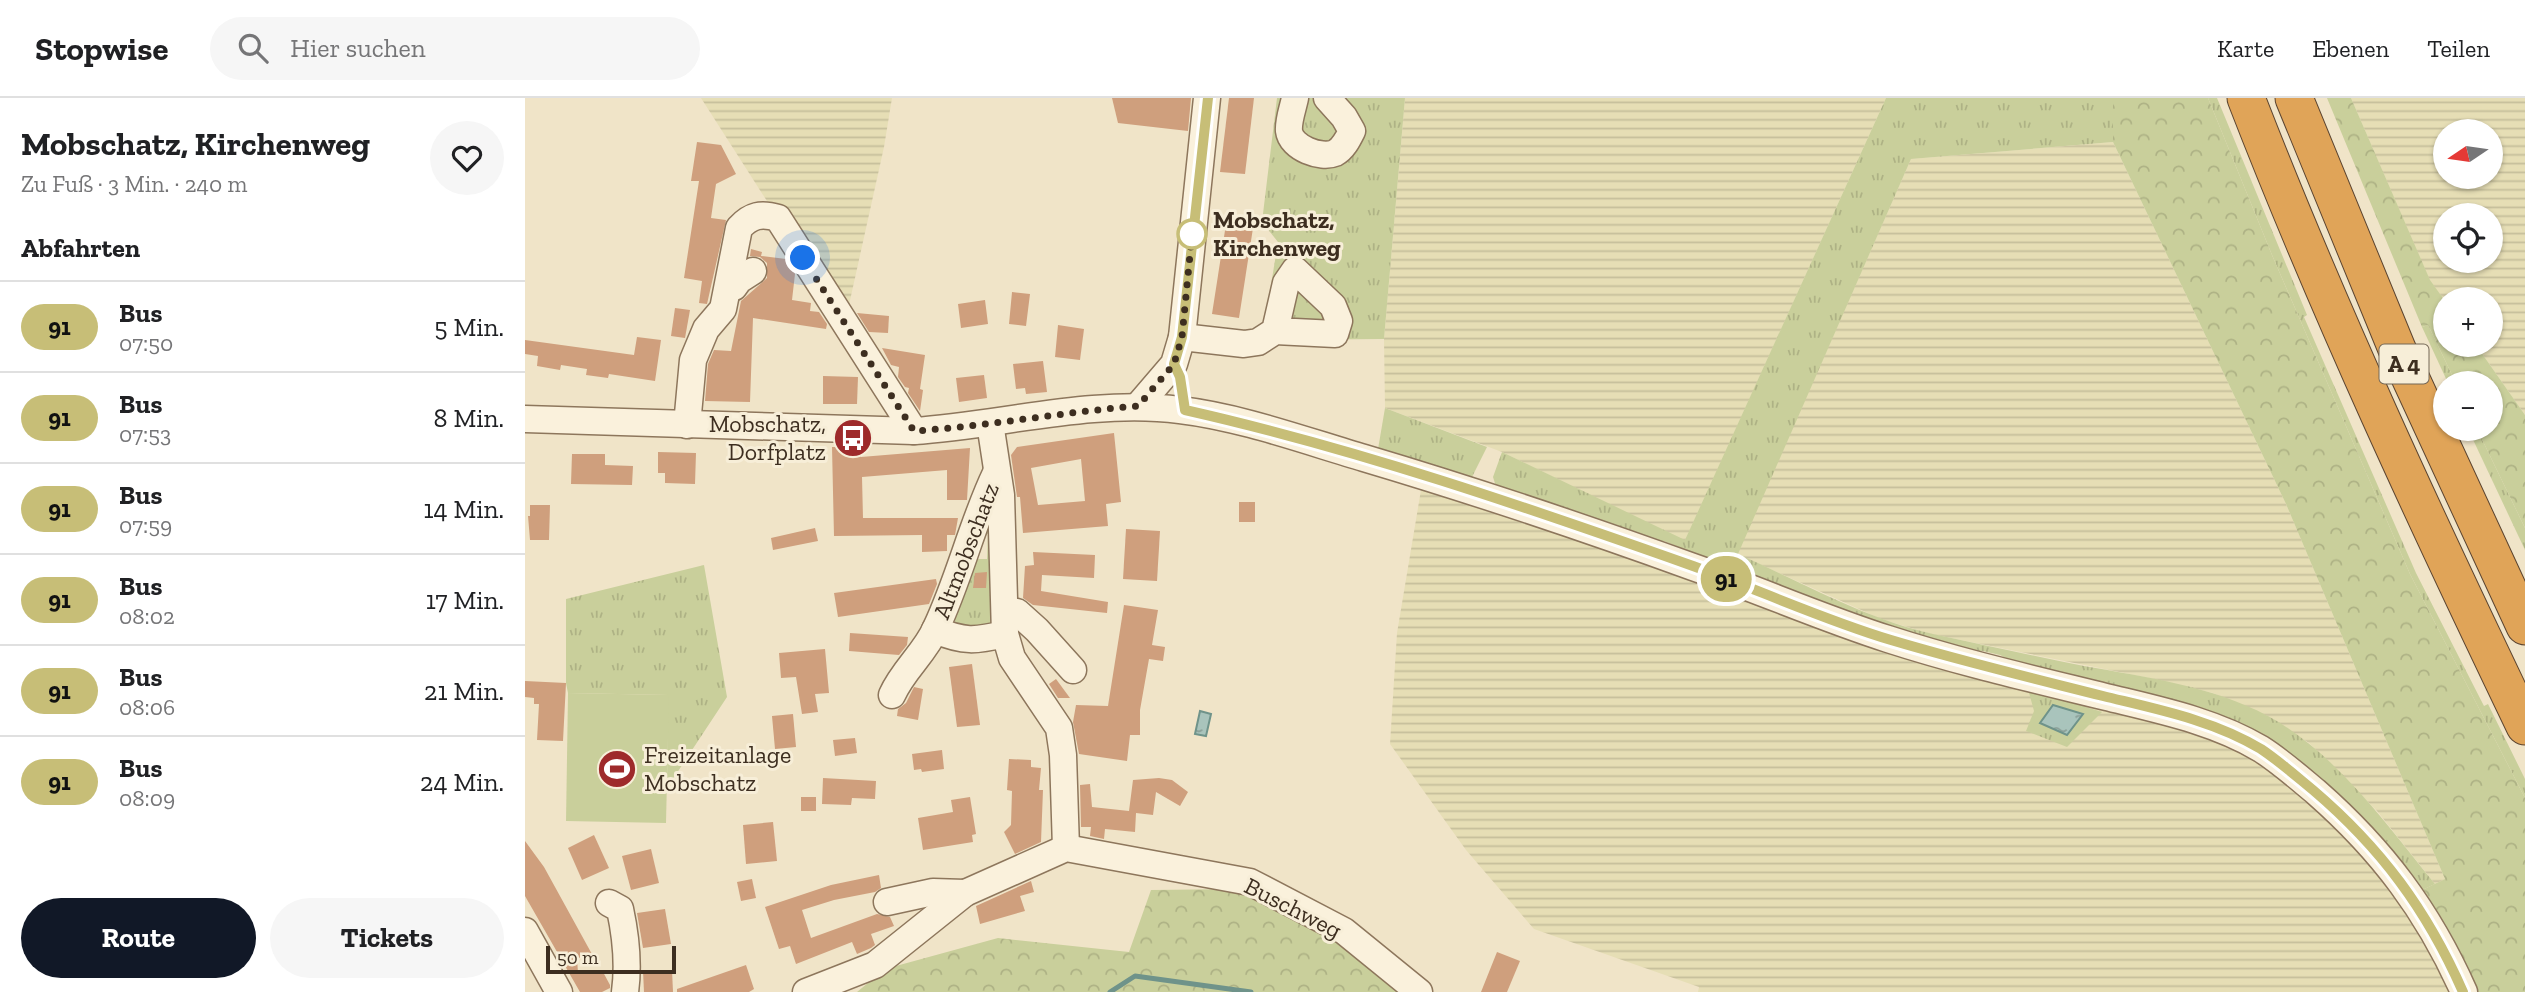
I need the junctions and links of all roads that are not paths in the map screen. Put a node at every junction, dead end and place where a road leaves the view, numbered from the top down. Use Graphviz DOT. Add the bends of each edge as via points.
graph roads {
  1 [pos="1207,98"];
  2 [pos="1295,98"];
  3 [pos="1327,98"];
  4 [pos="2294,98"];
  5 [pos="2247,107"];
  6 [pos="1275,331"];
  7 [pos="1182,337"];
  8 [pos="1174,364"];
  9 [pos="1138,406"];
  10 [pos="1185,410"];
  11 [pos="525,419"];
  12 [pos="990,423"];
  13 [pos="687,425"];
  14 [pos="914,431"];
  15 [pos="996,472"];
  16 [pos="1005,622"];
  17 [pos="2525,626"];
  18 [pos="935,630"];
  19 [pos="1073,670"];
  20 [pos="893,695"];
  21 [pos="2525,726"];
  22 [pos="1066,848"];
  23 [pos="965,893"];
  24 [pos="887,902"];
  25 [pos="609,903"];
  26 [pos="525,931"];
  27 [pos="559,992"];
  28 [pos="625,992"];
  29 [pos="806,992"];
  30 [pos="1419,992"];
  31 [pos="2463,992"];
  1 -- 7 [label="street"];
  2 -- 3 [label="street" via="1289,132 1293,141 1324,155 1336,153 1352,131"];
  4 -- 17 [label="highway, A 4" via="2397,349"];
  5 -- 21 [label="highway, A 4" via="2449,569"];
  6 -- 7 [label="street" via="1258,342 1244,344"];
  7 -- 8 [label="street"];
  8 -- 9 [label="street"];
  8 -- 10 [label="street"];
  9 -- 10 [label="street"];
  9 -- 12 [label="street"];
  10 -- 31 [label="street" via="1261,428 1526,508 1887,639 2213,727 2261,749 2338,811 2410,894"];
  11 -- 13 [label="street"];
  12 -- 14 [label="street"];
  12 -- 15 [label="street, Altmobschatz"];
  13 -- 14 [label="street"];
  13 -- 14 [label="street" via="693,360 706,329 737,284 739,229 747,219 766,215 778,218"];
  15 -- 16 [label="street, Altmobschatz" via="1001,495"];
  15 -- 18 [label="street, Altmobschatz"];
  16 -- 18 [label="street, Altmobschatz" via="977,640"];
  16 -- 19 [label="street" via="1017,612"];
  16 -- 22 [label="street" via="1012,658 1059,728"];
  18 -- 20 [label="street, Altmobschatz"];
  22 -- 23 [label="street"];
  22 -- 30 [label="street, Buschweg" via="1250,881 1344,931"];
  23 -- 24 [label="street" via="933,892"];
  23 -- 29 [label="street" via="875,965"];
  25 -- 28 [label="street" via="619,909 625,932 629,968"];
  26 -- 27 [label="street"];
}
